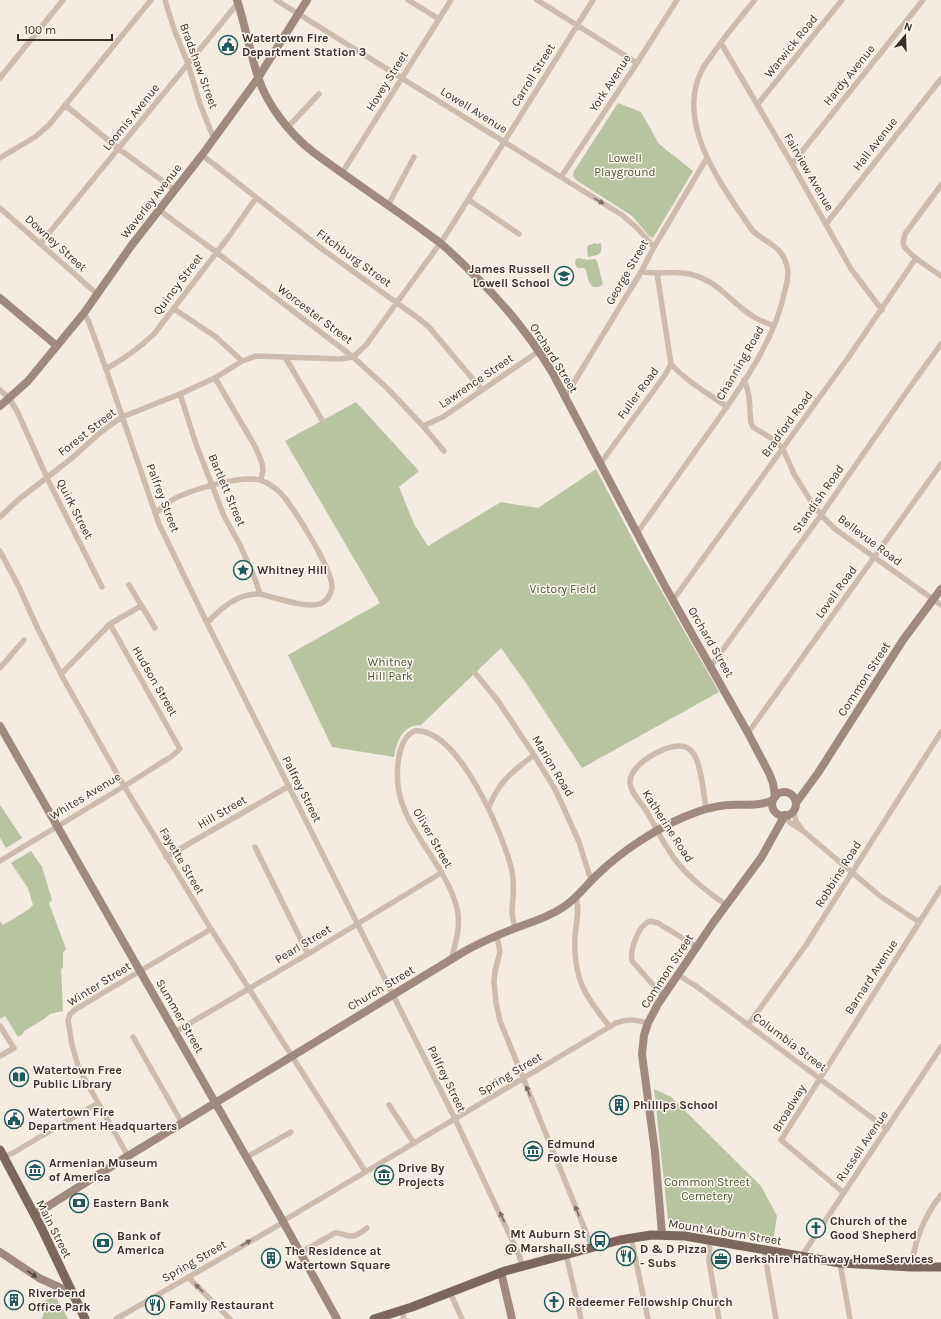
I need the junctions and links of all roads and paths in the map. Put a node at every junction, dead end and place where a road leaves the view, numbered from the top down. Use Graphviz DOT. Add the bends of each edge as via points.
graph roads {
  1 [pos="63,0"];
  2 [pos="151,0"];
  3 [pos="165,0"];
  4 [pos="276,0"];
  5 [pos="307,0"];
  6 [pos="408,0"];
  7 [pos="450,0"];
  8 [pos="537,0"];
  9 [pos="593,0"];
  10 [pos="676,0"];
  11 [pos="755,0"];
  12 [pos="842,0"];
  13 [pos="922,0"];
  14 [pos="238,2"];
  15 [pos="298,14"];
  16 [pos="439,19"];
  17 [pos="577,25"];
  18 [pos="721,43"];
  19 [pos="637,63"];
  20 [pos="188,64"];
  21 [pos="0,78"];
  22 [pos="258,78"];
  23 [pos="401,78"];
  24 [pos="941,79"];
  25 [pos="319,94"];
  26 [pos="65,105"];
  27 [pos="757,105"];
  28 [pos="287,128"];
  29 [pos="214,139"];
  30 [pos="504,142"];
  31 [pos="119,149"];
  32 [pos="202,155"];
  33 [pos="414,157"];
  34 [pos="0,158"];
  35 [pos="708,158"];
  36 [pos="792,164"];
  37 [pos="342,173"];
  38 [pos="564,179"];
  39 [pos="941,186"];
  40 [pos="175,190"];
  41 [pos="256,198"];
  42 [pos="469,200"];
  43 [pos="388,205"];
  44 [pos="0,208"];
  45 [pos="159,210"];
  46 [pos="826,224"];
  47 [pos="519,234"];
  48 [pos="440,243"];
  49 [pos="40,244"];
  50 [pos="654,247"];
  51 [pos="216,252"];
  52 [pos="916,258"];
  53 [pos="641,272"];
  54 [pos="657,274"];
  55 [pos="941,276"];
  56 [pos="97,294"];
  57 [pos="0,298"];
  58 [pos="398,303"];
  59 [pos="174,309"];
  60 [pos="882,310"];
  61 [pos="84,313"];
  62 [pos="774,326"];
  63 [pos="941,344"];
  64 [pos="57,346"];
  65 [pos="539,351"];
  66 [pos="285,357"];
  67 [pos="353,357"];
  68 [pos="242,361"];
  69 [pos="671,364"];
  70 [pos="106,369"];
  71 [pos="215,378"];
  72 [pos="744,380"];
  73 [pos="0,390"];
  74 [pos="482,390"];
  75 [pos="180,394"];
  76 [pos="565,397"];
  77 [pos="9,398"];
  78 [pos="0,406"];
  79 [pos="727,407"];
  80 [pos="122,417"];
  81 [pos="322,420"];
  82 [pos="423,426"];
  83 [pos="783,449"];
  84 [pos="444,451"];
  85 [pos="600,464"];
  86 [pos="941,464"];
  87 [pos="47,478"];
  88 [pos="261,480"];
  89 [pos="212,485"];
  90 [pos="155,513"];
  91 [pos="820,515"];
  92 [pos="0,517"];
  93 [pos="637,533"];
  94 [pos="0,551"];
  95 [pos="874,557"];
  96 [pos="129,585"];
  97 [pos="102,587"];
  98 [pos="941,589"];
  99 [pos="260,594"];
  100 [pos="933,599"];
  101 [pos="673,600"];
  102 [pos="941,605"];
  103 [pos="141,606"];
  104 [pos="206,623"];
  105 [pos="110,624"];
  106 [pos="155,628"];
  107 [pos="24,640"];
  108 [pos="711,666"];
  109 [pos="0,668"];
  110 [pos="61,674"];
  111 [pos="476,674"];
  112 [pos="0,726"];
  113 [pos="941,732"];
  114 [pos="748,733"];
  115 [pos="180,749"];
  116 [pos="534,755"];
  117 [pos="770,773"];
  118 [pos="810,784"];
  119 [pos="124,786"];
  120 [pos="289,786"];
  121 [pos="787,793"];
  122 [pos="774,799"];
  123 [pos="746,805"];
  124 [pos="489,807"];
  125 [pos="794,807"];
  126 [pos="706,809"];
  127 [pos="775,811"];
  128 [pos="786,815"];
  129 [pos="58,826"];
  130 [pos="657,831"];
  131 [pos="803,831"];
  132 [pos="773,837"];
  133 [pos="255,847"];
  134 [pos="166,857"];
  135 [pos="0,861"];
  136 [pos="852,872"];
  137 [pos="441,873"];
  138 [pos="591,880"];
  139 [pos="941,888"];
  140 [pos="576,897"];
  141 [pos="726,905"];
  142 [pos="919,922"];
  143 [pos="358,924"];
  144 [pos="515,929"];
  145 [pos="211,930"];
  146 [pos="497,936"];
  147 [pos="697,947"];
  148 [pos="308,954"];
  149 [pos="451,959"];
  150 [pos="140,970"];
  151 [pos="678,975"];
  152 [pos="250,989"];
  153 [pos="393,994"];
  154 [pos="663,996"];
  155 [pos="648,1023"];
  156 [pos="748,1025"];
  157 [pos="0,1026"];
  158 [pos="610,1027"];
  159 [pos="175,1032"];
  160 [pos="133,1037"];
  161 [pos="941,1047"];
  162 [pos="0,1056"];
  163 [pos="292,1056"];
  164 [pos="820,1078"];
  165 [pos="523,1079"];
  166 [pos="98,1103"];
  167 [pos="216,1103"];
  168 [pos="389,1105"];
  169 [pos="455,1119"];
  170 [pos="182,1123"];
  171 [pos="887,1129"];
  172 [pos="291,1132"];
  173 [pos="414,1143"];
  174 [pos="1,1155"];
  175 [pos="128,1156"];
  176 [pos="247,1157"];
  177 [pos="365,1171"];
  178 [pos="844,1193"];
  179 [pos="941,1195"];
  180 [pos="34,1215"];
  181 [pos="283,1221"];
  182 [pos="367,1228"];
  183 [pos="662,1234"];
  184 [pos="631,1237"];
  185 [pos="710,1240"];
  186 [pos="592,1247"];
  187 [pos="764,1250"];
  188 [pos="0,1252"];
  189 [pos="300,1253"];
  190 [pos="566,1254"];
  191 [pos="801,1257"];
  192 [pos="840,1263"];
  193 [pos="522,1266"];
  194 [pos="910,1267"];
  195 [pos="941,1267"];
  196 [pos="501,1272"];
  197 [pos="188,1277"];
  198 [pos="450,1292"];
  199 [pos="74,1294"];
  200 [pos="403,1315"];
  201 [pos="84,1317"];
  202 [pos="116,1319"];
  203 [pos="230,1319"];
  204 [pos="337,1319"];
  205 [pos="374,1319"];
  206 [pos="462,1319"];
  207 [pos="512,1319"];
  208 [pos="581,1319"];
  209 [pos="648,1319"];
  210 [pos="720,1319"];
  211 [pos="776,1319"];
  212 [pos="850,1319"];
  1 -- 21 [label="street"];
  2 -- 26 [label="street"];
  3 -- 20 [label="street, Bradshaw Street"];
  4 -- 15 [label="street, Lowell Avenue"];
  5 -- 15 [label="street, Waverley Avenue"];
  6 -- 16 [label="street"];
  7 -- 16 [label="street, Hovey Street"];
  8 -- 17 [label="street"];
  9 -- 17 [label="street, Carroll Street"];
  10 -- 19 [label="street, York Avenue"];
  11 -- 18 [label="street, Channing Road"];
  12 -- 27 [label="street, Warwick Road"];
  13 -- 36 [label="street, Hardy Avenue"];
  14 -- 20 [label="street, Loomis Avenue"];
  14 -- 22 [label="street, Orchard Street"];
  15 -- 22 [label="street, Waverley Avenue"];
  15 -- 23 [label="street, Lowell Avenue"];
  16 -- 23 [label="street, Hovey Street"];
  17 -- 19 [label="street"];
  17 -- 30 [label="street, Carroll Street"];
  18 -- 27 [label="street, Fairview Avenue"];
  18 -- 35 [label="street, Channing Road" via="702,70 693,100 698,134"];
  19 -- 38 [label="street, York Avenue"];
  20 -- 29 [label="street, Bradshaw Street"];
  20 -- 31 [label="street, Loomis Avenue"];
  22 -- 28 [label="street, Orchard Street"];
  22 -- 29 [label="street, Waverley Avenue"];
  23 -- 30 [label="street, Lowell Avenue"];
  23 -- 37 [label="street, Hovey Street"];
  24 -- 46 [label="street, Hall Avenue"];
  25 -- 28 [label="street"];
  26 -- 31 [label="street"];
  26 -- 34 [label="street" via="49,125 35,137"];
  27 -- 36 [label="street, Fairview Avenue"];
  28 -- 37 [label="street, Orchard Street" via="302,143"];
  29 -- 32 [label="street, Waverley Avenue"];
  30 -- 38 [label="street, Lowell Avenue"];
  30 -- 42 [label="street, Carroll Street"];
  31 -- 40 [label="street"];
  31 -- 49 [label="street, Loomis Avenue"];
  32 -- 40 [label="street, Waverley Avenue"];
  32 -- 41 [label="street, Fitchburg Street"];
  33 -- 43 [label="street"];
  35 -- 50 [label="street, George Street"];
  35 -- 62 [label="street, Channing Road" via="752,230 774,245 787,267 784,298"];
  36 -- 46 [label="street, Fairview Avenue"];
  37 -- 43 [label="street, Orchard Street"];
  38 -- 50 [label="street, Lowell Avenue, one-way" via="622,215"];
  39 -- 52 [label="street" via="905,234 905,248"];
  40 -- 45 [label="street, Waverley Avenue"];
  41 -- 51 [label="street, Quincy Street"];
  41 -- 58 [label="street, Fitchburg Street"];
  42 -- 47 [label="street"];
  42 -- 48 [label="street, Carroll Street"];
  43 -- 48 [label="street, Orchard Street"];
  44 -- 49 [label="street, Downey Street"];
  45 -- 51 [label="street, Worcester Street"];
  45 -- 56 [label="street, Waverley Avenue"];
  46 -- 60 [label="street, Fairview Avenue" via="851,269"];
  48 -- 58 [label="street, Carroll Street"];
  48 -- 65 [label="street, Orchard Street" via="503,305"];
  49 -- 56 [label="street, Downey Street"];
  50 -- 53 [label="street, George Street"];
  51 -- 59 [label="street, Quincy Street"];
  51 -- 67 [label="street, Worcester Street"];
  52 -- 55 [label="street"];
  52 -- 60 [label="street, Bradford Road"];
  53 -- 54 [label="street"];
  53 -- 76 [label="street, George Street"];
  54 -- 62 [label="street" via="682,273 708,281 719,287 754,317"];
  54 -- 69 [label="street, Fuller Road"];
  56 -- 61 [label="street, Waverley Avenue"];
  57 -- 64 [label="street"];
  58 -- 67 [label="street, Carroll Street" via="366,346"];
  58 -- 74 [label="street, Fitchburg Street" via="429,328"];
  59 -- 68 [label="street" via="216,337"];
  59 -- 70 [label="street, Quincy Street" via="140,348"];
  60 -- 83 [label="street, Bradford Road"];
  61 -- 64 [label="street, Waverley Avenue"];
  61 -- 70 [label="street, Palfrey Street"];
  62 -- 72 [label="street, Channing Road" via="765,347"];
  63 -- 91 [label="street, Standish Road"];
  64 -- 77 [label="street, Waverley Avenue" via="28,381"];
  65 -- 74 [label="street, Lawrence Street"];
  65 -- 76 [label="street, Orchard Street"];
  66 -- 67 [label="street, Forest Street" via="327,360"];
  66 -- 68 [label="street, Forest Street" via="256,356"];
  66 -- 81 [label="street"];
  67 -- 82 [label="street, Worcester Street"];
  68 -- 71 [label="street, Forest Street"];
  69 -- 79 [label="street" via="680,374"];
  69 -- 85 [label="street, Fuller Road"];
  70 -- 80 [label="street, Palfrey Street"];
  71 -- 75 [label="street, Forest Street"];
  71 -- 88 [label="street" via="256,448 262,462"];
  72 -- 79 [label="street, Channing Road"];
  72 -- 83 [label="street, Bellevue Road" via="750,396 753,427 776,441"];
  73 -- 77 [label="street, Quirk Street"];
  74 -- 82 [label="street, Lawrence Street" via="443,417"];
  75 -- 80 [label="street, Forest Street"];
  75 -- 89 [label="street, Bartlett Street"];
  76 -- 85 [label="street, Orchard Street"];
  77 -- 78 [label="street, Waverley Avenue"];
  77 -- 87 [label="street, Quirk Street"];
  79 -- 93 [label="street, Channing Road"];
  80 -- 87 [label="street, Forest Street"];
  80 -- 90 [label="street, Palfrey Street"];
  82 -- 84 [label="street, Worcester Street"];
  83 -- 91 [label="street, Bellevue Road" via="794,474"];
  83 -- 101 [label="street, Bradford Road"];
  85 -- 93 [label="street, Orchard Street"];
  86 -- 95 [label="street, Lovell Road"];
  87 -- 92 [label="street, Forest Street"];
  87 -- 97 [label="street, Quirk Street"];
  88 -- 89 [label="street" via="236,479"];
  88 -- 99 [label="street" via="284,496 328,569 332,588 327,599 314,605"];
  89 -- 90 [label="street" via="172,500"];
  89 -- 99 [label="street, Bartlett Street"];
  90 -- 104 [label="street, Palfrey Street"];
  91 -- 95 [label="street, Bellevue Road"];
  91 -- 108 [label="street, Standish Road"];
  93 -- 101 [label="street, Orchard Street"];
  94 -- 110 [label="street, Fayette Street"];
  95 -- 100 [label="street, Bellevue Road"];
  95 -- 114 [label="street, Lovell Road"];
  96 -- 103 [label="street"];
  98 -- 100 [label="street, Common Street"];
  99 -- 104 [label="street" via="240,597 218,611"];
  100 -- 102 [label="street, Bellevue Road"];
  100 -- 118 [label="street, Common Street" via="903,640"];
  101 -- 108 [label="street, Orchard Street"];
  103 -- 105 [label="street"];
  103 -- 106 [label="street"];
  104 -- 120 [label="street, Palfrey Street"];
  105 -- 110 [label="street"];
  105 -- 115 [label="street, Hudson Street"];
  107 -- 109 [label="street"];
  108 -- 114 [label="street, Orchard Street"];
  110 -- 119 [label="street, Fayette Street"];
  111 -- 116 [label="street, Marion Road"];
  112 -- 129 [label="street, Summer Street"];
  113 -- 136 [label="street, Robbins Road"];
  114 -- 117 [label="street, Orchard Street"];
  115 -- 119 [label="street, Whites Avenue"];
  116 -- 124 [label="street" via="505,778"];
  116 -- 138 [label="street, Marion Road" via="561,800 579,842"];
  117 -- 121 [label="street, Orchard Street"];
  117 -- 122 [label="street, Orchard Street"];
  118 -- 121 [label="street"];
  118 -- 125 [label="street, Common Street"];
  119 -- 129 [label="street, Whites Avenue"];
  119 -- 134 [label="street, Fayette Street"];
  120 -- 134 [label="street, Hill Street"];
  120 -- 143 [label="street, Palfrey Street"];
  121 -- 122 [label="street" via="779,793"];
  121 -- 125 [label="street" via="793,796"];
  122 -- 123 [label="street, Church Street" via="766,803"];
  122 -- 127 [label="street"];
  123 -- 126 [label="street, Church Street"];
  123 -- 127 [label="street, Church Street"];
  124 -- 137 [label="street, Oliver Street" via="465,769 445,745 422,731 414,731 405,739 397,771 398,791 409,822"];
  124 -- 144 [label="street" via="512,872 512,911"];
  125 -- 128 [label="street"];
  125 -- 131 [label="street" via="796,821"];
  126 -- 130 [label="street, Church Street" via="684,816"];
  126 -- 130 [label="street, Katherine Road" via="698,764 693,753 682,746 667,748 640,764 632,772 630,782 633,792"];
  127 -- 128 [label="street"];
  127 -- 132 [label="street, Common Street"];
  128 -- 131 [label="street" via="789,822"];
  128 -- 132 [label="street, Common Street"];
  129 -- 135 [label="street, Whites Avenue"];
  129 -- 150 [label="street, Summer Street"];
  130 -- 138 [label="street, Church Street" via="622,854"];
  130 -- 141 [label="street, Katherine Road" via="689,876"];
  131 -- 136 [label="street"];
  132 -- 141 [label="street, Common Street"];
  133 -- 148 [label="street"];
  134 -- 145 [label="street, Fayette Street"];
  136 -- 142 [label="street"];
  136 -- 156 [label="street, Robbins Road" via="799,955"];
  137 -- 143 [label="street, Pearl Street"];
  137 -- 149 [label="street, Oliver Street" via="454,898 458,915"];
  138 -- 140 [label="street, Church Street"];
  139 -- 142 [label="street, Barnard Avenue"];
  140 -- 144 [label="street, Church Street" via="551,914"];
  140 -- 158 [label="street" via="578,911 575,955 578,974 584,992"];
  141 -- 147 [label="street, Common Street"];
  142 -- 164 [label="street, Barnard Avenue"];
  143 -- 148 [label="street, Pearl Street"];
  143 -- 153 [label="street, Palfrey Street"];
  144 -- 146 [label="street, Church Street"];
  145 -- 150 [label="street, Winter Street"];
  145 -- 152 [label="street, Fayette Street"];
  146 -- 149 [label="street, Church Street"];
  146 -- 165 [label="street" via="500,952 494,982 496,1003 500,1021"];
  147 -- 151 [label="street, Common Street"];
  147 -- 154 [label="street" via="658,923 650,921 643,924 632,948 632,961"];
  148 -- 152 [label="street, Pearl Street"];
  149 -- 153 [label="street, Church Street"];
  150 -- 159 [label="street, Summer Street"];
  150 -- 166 [label="street, Winter Street" via="76,1009 69,1016 74,1055 79,1070"];
  151 -- 154 [label="street, Common Street"];
  151 -- 156 [label="street, Columbia Street"];
  152 -- 159 [label="street, Pearl Street"];
  152 -- 163 [label="street, Fayette Street"];
  153 -- 163 [label="street, Church Street"];
  153 -- 169 [label="street, Palfrey Street"];
  154 -- 155 [label="street, Common Street"];
  155 -- 158 [label="street, Spring Street" via="626,1020"];
  155 -- 183 [label="street, Common Street" via="642,1054 658,1173"];
  156 -- 164 [label="street, Columbia Street"];
  157 -- 162 [label="street" via="14,1048"];
  158 -- 165 [label="street, Spring Street"];
  159 -- 167 [label="street, Summer Street"];
  160 -- 170 [label="street"];
  161 -- 171 [label="street, Russell Avenue"];
  163 -- 167 [label="street, Church Street"];
  163 -- 177 [label="street, Fayette Street"];
  164 -- 171 [label="street, Columbia Street"];
  164 -- 178 [label="street, Broadway" via="780,1140"];
  165 -- 169 [label="street, Spring Street"];
  186 -- 165 [label="street, one-way"];
  166 -- 174 [label="street" via="14,1152"];
  166 -- 175 [label="street, Winter Street"];
  167 -- 170 [label="street, Church Street"];
  167 -- 176 [label="street, Summer Street"];
  168 -- 173 [label="street"];
  169 -- 173 [label="street, Spring Street"];
  193 -- 169 [label="street, Palfrey Street, one-way" via="519,1254"];
  170 -- 175 [label="street, Church Street"];
  171 -- 178 [label="street, Russell Avenue"];
  172 -- 176 [label="street"];
  173 -- 177 [label="street, Spring Street"];
  174 -- 180 [label="main road, Main Street"];
  175 -- 180 [label="street, Church Street"];
  176 -- 181 [label="street, Summer Street"];
  177 -- 181 [label="street, Spring Street"];
  178 -- 191 [label="street, Russell Avenue"];
  179 -- 194 [label="street" via="922,1225"];
  180 -- 199 [label="main road, Main Street"];
  181 -- 189 [label="street, Summer Street"];
  197 -- 181 [label="street, Spring Street, one-way"];
  182 -- 189 [label="street" via="352,1236 336,1233"];
  183 -- 184 [label="main road, Mount Auburn Street"];
  183 -- 185 [label="main road, Mount Auburn Street"];
  184 -- 186 [label="main road, Mount Auburn Street"];
  184 -- 209 [label="street"];
  185 -- 187 [label="main road, Mount Auburn Street"];
  185 -- 210 [label="street" via="709,1261"];
  186 -- 190 [label="main road, Mount Auburn Street"];
  187 -- 191 [label="main road, Mount Auburn Street"];
  187 -- 211 [label="street"];
  188 -- 199 [label="street, one-way" via="39,1278"];
  189 -- 204 [label="street, Summer Street"];
  190 -- 193 [label="main road, Mount Auburn Street"];
  190 -- 208 [label="street"];
  191 -- 192 [label="main road, Mount Auburn Street"];
  192 -- 194 [label="main road, Mount Auburn Street"];
  192 -- 212 [label="street"];
  193 -- 196 [label="main road, Mount Auburn Street"];
  194 -- 195 [label="main road, Mount Auburn Street"];
  196 -- 198 [label="main road, Mount Auburn Street"];
  196 -- 207 [label="street"];
  197 -- 202 [label="street, Spring Street"];
  203 -- 197 [label="street, one-way"];
  198 -- 200 [label="main road, Mount Auburn Street"];
  198 -- 206 [label="street"];
  199 -- 201 [label="main road, Main Street"];
  200 -- 205 [label="main road, Mount Auburn Street"];
}
